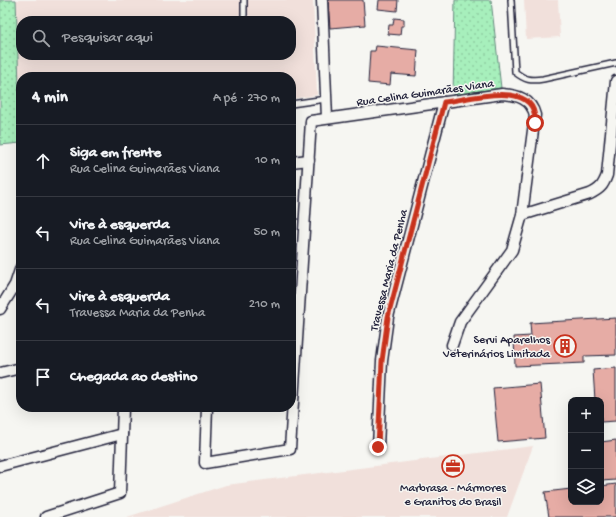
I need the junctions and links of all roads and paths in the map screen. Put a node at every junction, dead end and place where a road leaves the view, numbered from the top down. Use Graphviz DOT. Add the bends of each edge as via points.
graph roads {
  1 [pos="244,0"];
  2 [pos="322,0"];
  3 [pos="511,0"];
  4 [pos="244,16"];
  5 [pos="616,63"];
  6 [pos="616,81"];
  7 [pos="326,99"];
  8 [pos="444,102"];
  9 [pos="296,103"];
  10 [pos="327,118"];
  11 [pos="309,160"];
  12 [pos="296,161"];
  13 [pos="522,215"];
  14 [pos="16,282"];
  15 [pos="0,309"];
  16 [pos="452,345"];
  17 [pos="296,358"];
  18 [pos="16,369"];
  19 [pos="0,373"];
  20 [pos="123,412"];
  21 [pos="207,412"];
  22 [pos="292,412"];
  23 [pos="122,434"];
  24 [pos="378,447"];
  25 [pos="0,466"];
  26 [pos="46,517"];
  1 -- 4 [label="lane"];
  2 -- 7 [label="street"];
  3 -- 5 [label="lane" via="516,72 523,78 531,81"];
  6 -- 13 [label="street" via="607,175 600,190"];
  7 -- 9 [label="lane"];
  7 -- 10 [label="street"];
  8 -- 10 [label="street, Rua Celina Guimarães Viana"];
  8 -- 13 [label="street, Rua Celina Guimarães Viana" via="511,95 529,101 533,108 535,123"];
  8 -- 24 [label="street, Travessa Maria da Penha" via="388,317 382,361"];
  10 -- 11 [label="street, Rua Celina Guimarães Viana" via="311,121"];
  11 -- 12 [label="street"];
  11 -- 17 [label="street"];
  13 -- 16 [label="street" via="512,250 460,322"];
  14 -- 15 [label="street"];
  18 -- 19 [label="street"];
  20 -- 23 [label="street"];
  21 -- 22 [label="street" via="205,464 290,449"];
  23 -- 25 [label="street"];
  23 -- 26 [label="street" via="120,494"];
}
